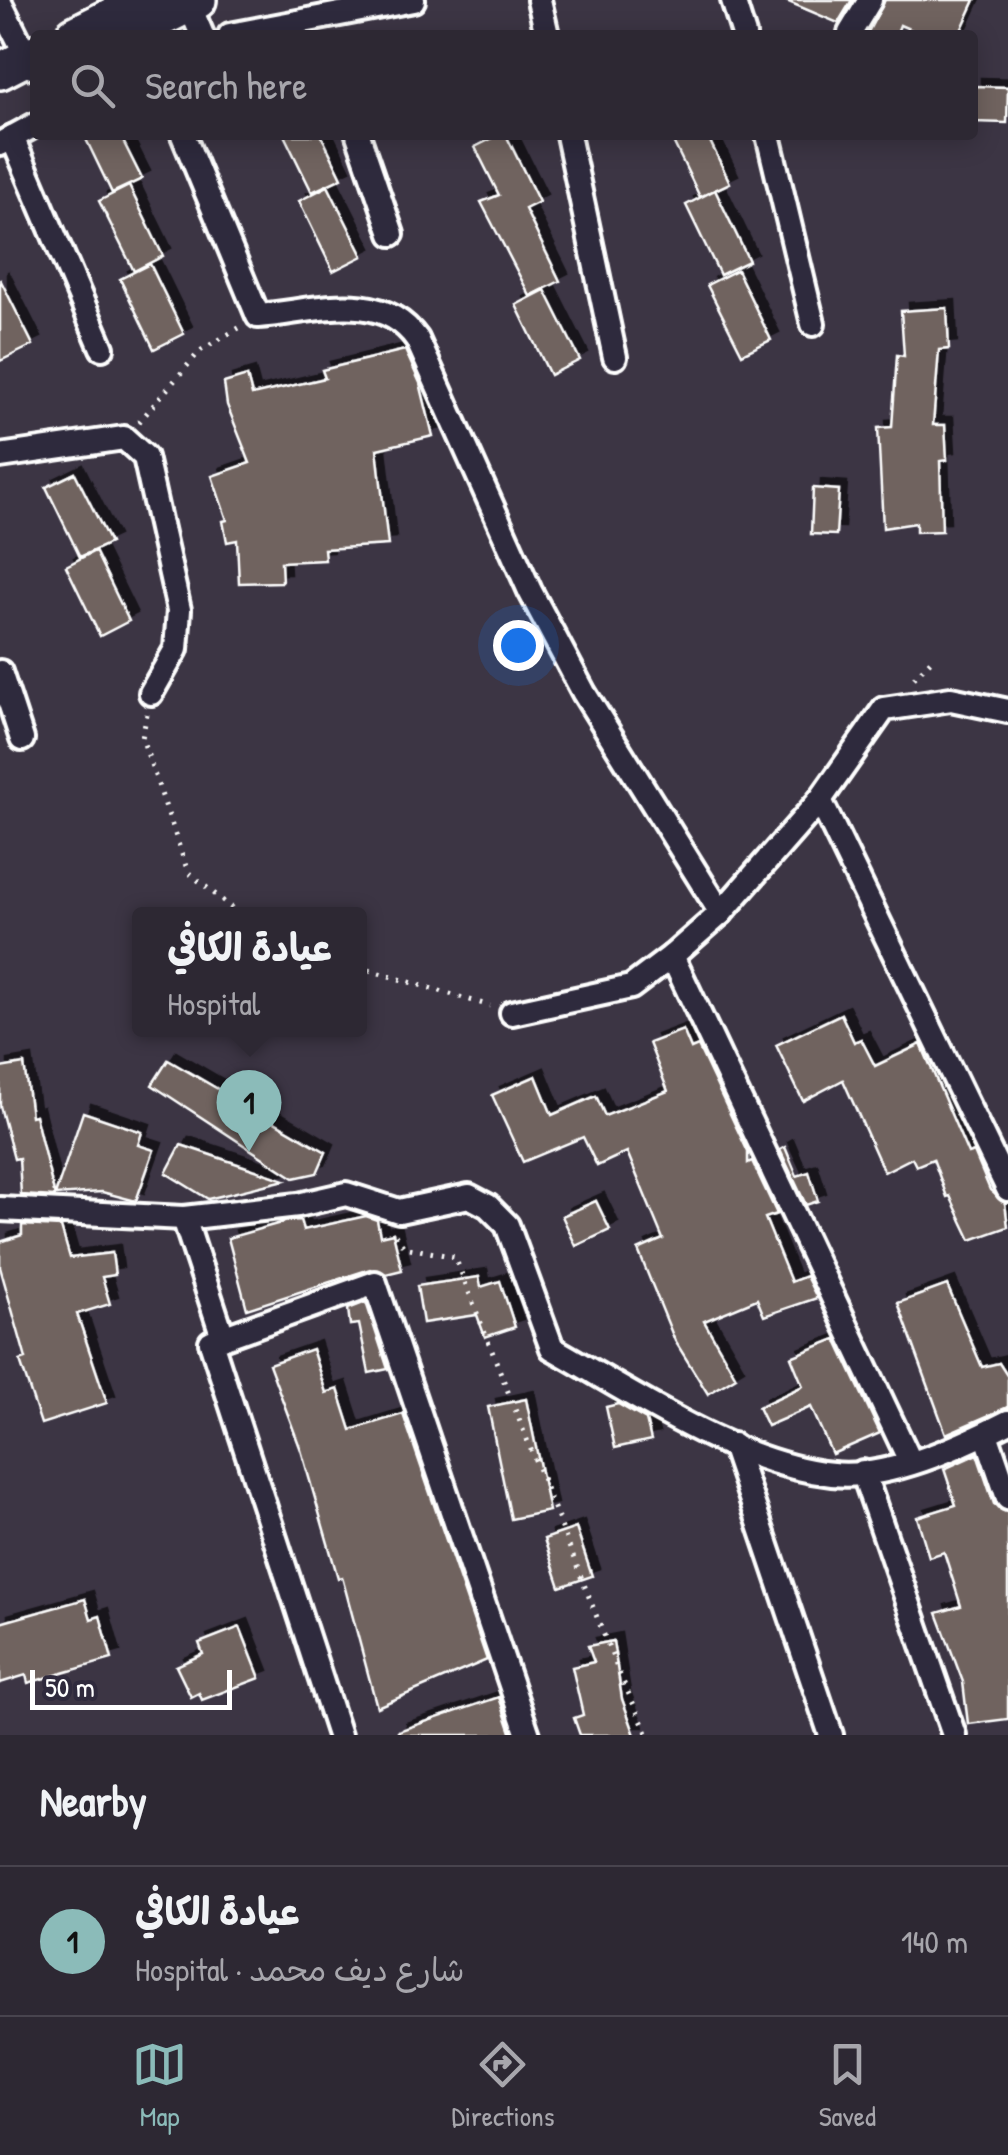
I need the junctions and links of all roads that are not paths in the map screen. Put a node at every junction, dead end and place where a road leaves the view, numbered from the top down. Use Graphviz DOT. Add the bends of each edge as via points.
graph roads {
  1 [pos="414,0"];
  2 [pos="539,0"];
  3 [pos="733,0"];
  4 [pos="870,0"];
  5 [pos="0,4"];
  6 [pos="176,8"];
  7 [pos="321,26"];
  8 [pos="93,30"];
  9 [pos="135,30"];
  10 [pos="281,30"];
  11 [pos="546,30"];
  12 [pos="742,30"];
  13 [pos="852,30"];
  14 [pos="26,67"];
  15 [pos="0,96"];
  16 [pos="30,128"];
  17 [pos="6,140"];
  18 [pos="185,140"];
  19 [pos="360,140"];
  20 [pos="569,140"];
  21 [pos="769,140"];
  22 [pos="392,234"];
  23 [pos="813,324"];
  24 [pos="102,348"];
  25 [pos="615,357"];
  26 [pos="0,456"];
  27 [pos="0,672"];
  28 [pos="151,693"];
  29 [pos="1008,711"];
  30 [pos="22,740"];
  31 [pos="820,800"];
  32 [pos="721,912"];
  33 [pos="672,956"];
  34 [pos="512,1013"];
  35 [pos="1008,1189"];
  36 [pos="0,1209"];
  37 [pos="184,1218"];
  38 [pos="223,1337"];
  39 [pos="1008,1422"];
  40 [pos="986,1434"];
  41 [pos="733,1445"];
  42 [pos="910,1461"];
  43 [pos="863,1472"];
  44 [pos="1008,1498"];
  45 [pos="340,1735"];
  46 [pos="528,1735"];
  47 [pos="830,1735"];
  48 [pos="954,1735"];
  1 -- 7 [label="street"];
  2 -- 11 [label="street"];
  3 -- 12 [label="street"];
  4 -- 13 [label="street"];
  5 -- 14 [label="street"];
  6 -- 8 [label="main road"];
  6 -- 9 [label="main road"];
  7 -- 10 [label="street"];
  14 -- 15 [label="main road"];
  16 -- 17 [label="street"];
  17 -- 24 [label="street"];
  18 -- 32 [label="street" via="258,316 352,305 404,320 584,693"];
  19 -- 22 [label="street"];
  20 -- 25 [label="street"];
  21 -- 23 [label="street"];
  26 -- 28 [label="street" via="124,438 145,457 179,610 176,649"];
  27 -- 30 [label="street"];
  29 -- 31 [label="street" via="952,699 884,709"];
  31 -- 32 [label="street"];
  31 -- 35 [label="street"];
  32 -- 33 [label="street"];
  33 -- 34 [label="street" via="631,987"];
  33 -- 42 [label="street"];
  36 -- 37 [label="street"];
  37 -- 38 [label="street"];
  37 -- 41 [label="street" via="346,1194 400,1210 469,1196 507,1226 552,1348"];
  38 -- 45 [label="street" via="210,1342"];
  38 -- 46 [label="street" via="375,1283"];
  39 -- 40 [label="street"];
  40 -- 42 [label="street"];
  40 -- 44 [label="street"];
  41 -- 43 [label="street" via="832,1474"];
  41 -- 47 [label="street"];
  42 -- 43 [label="street"];
  43 -- 48 [label="street"];
}
